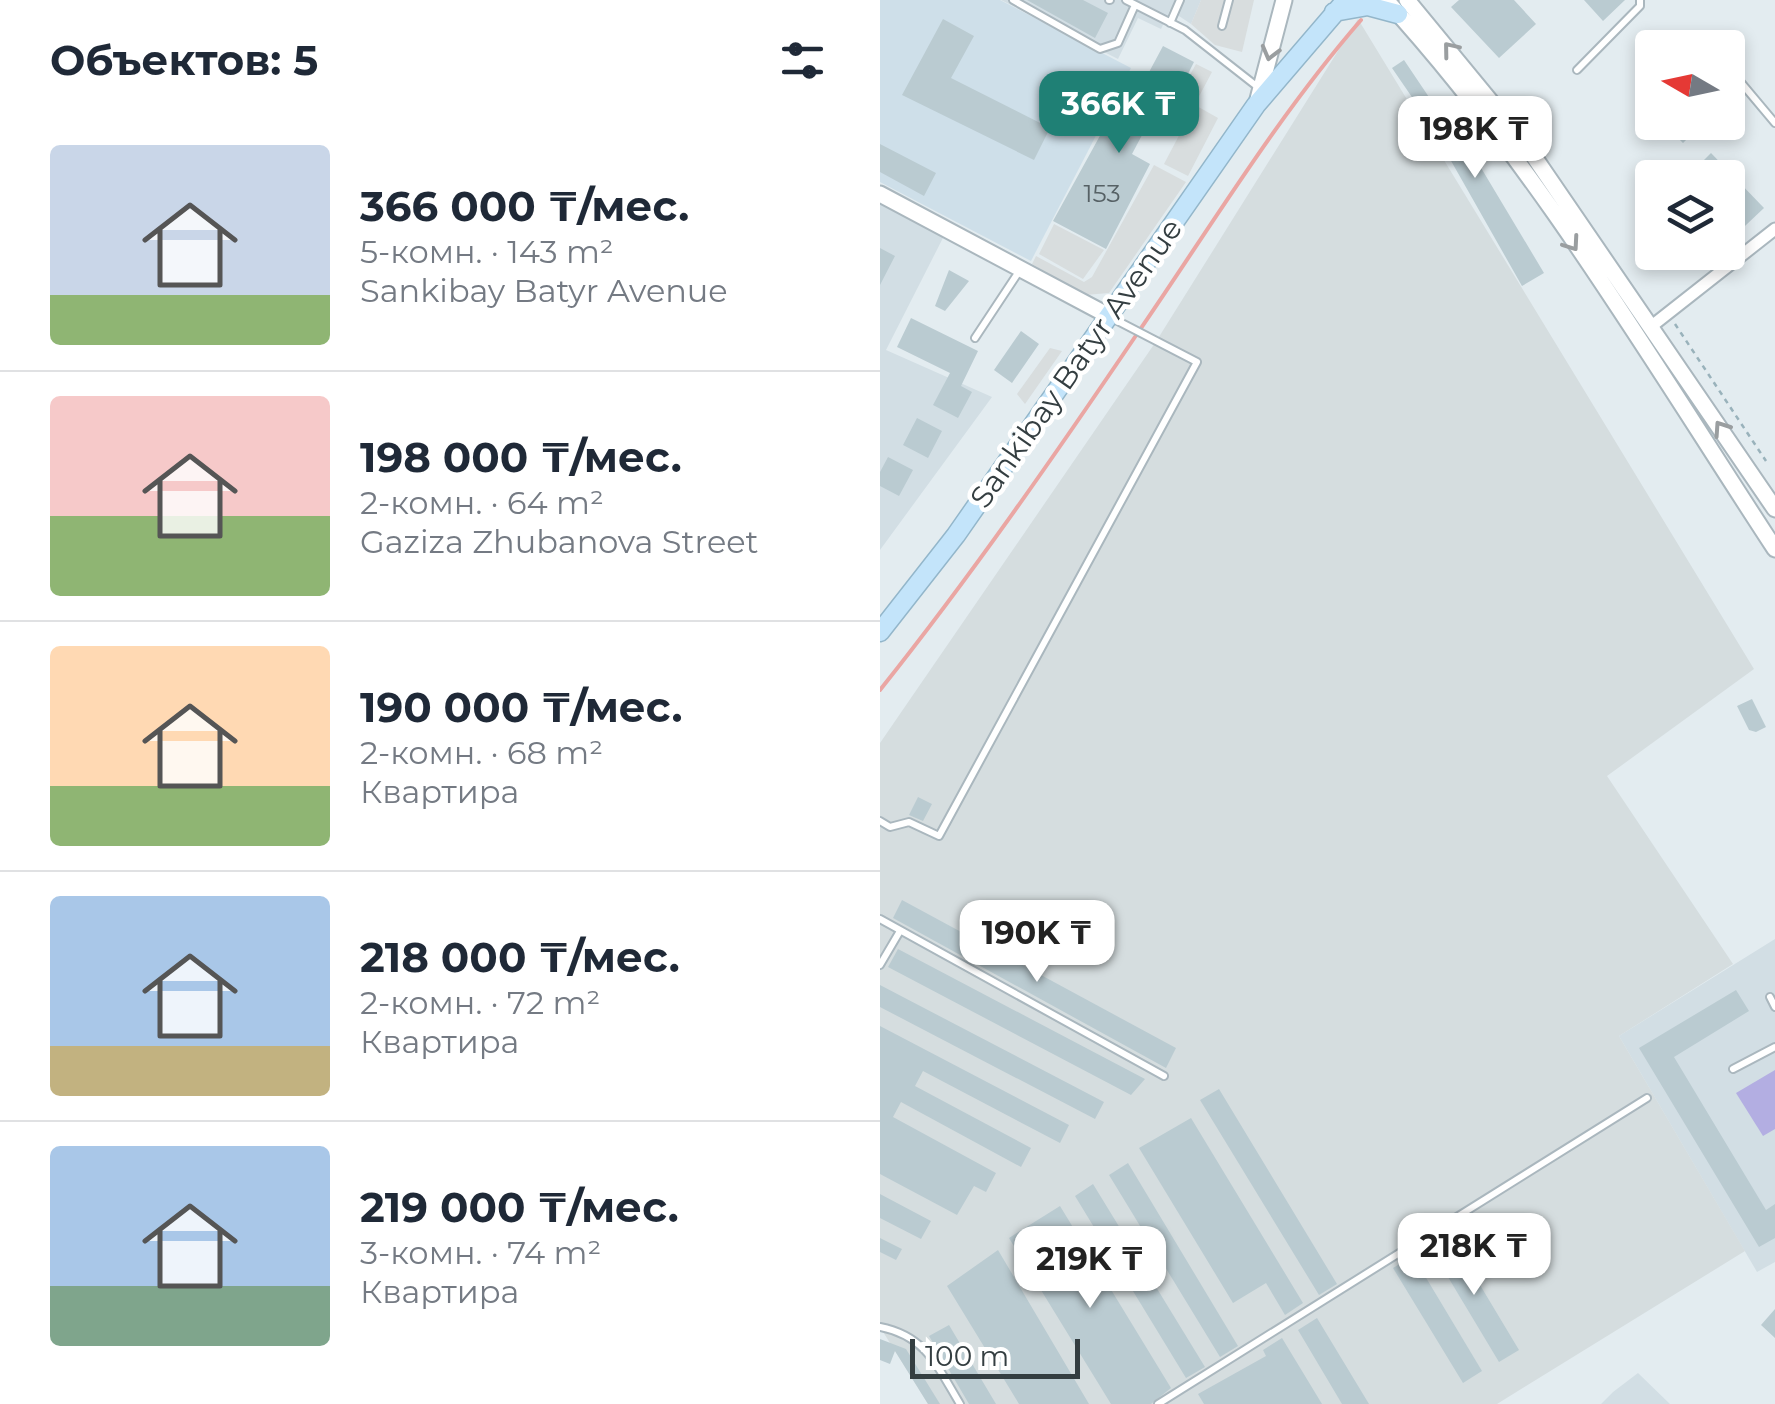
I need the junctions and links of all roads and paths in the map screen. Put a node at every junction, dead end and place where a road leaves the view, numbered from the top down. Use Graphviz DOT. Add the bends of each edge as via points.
graph roads {
  1 [pos="1013,0"];
  2 [pos="1126,0"];
  3 [pos="1180,0"];
  4 [pos="1230,0"];
  5 [pos="1284,0"];
  6 [pos="1640,0"];
  7 [pos="1135,5"];
  8 [pos="1397,5"];
  9 [pos="1340,6"];
  10 [pos="1170,23"];
  11 [pos="1222,26"];
  12 [pos="1576,70"];
  13 [pos="1745,88"];
  14 [pos="1258,97"];
  15 [pos="1775,122"];
  16 [pos="1524,142"];
  17 [pos="1508,153"];
  18 [pos="880,194"];
  19 [pos="1775,228"];
  20 [pos="1021,269"];
  21 [pos="1668,313"];
  22 [pos="1109,316"];
  23 [pos="1652,325"];
  24 [pos="974,338"];
  25 [pos="1766,461"];
  26 [pos="1775,509"];
  27 [pos="1775,549"];
  28 [pos="880,632"];
  29 [pos="880,821"];
  30 [pos="880,919"];
  31 [pos="900,931"];
  32 [pos="880,965"];
  33 [pos="1770,997"];
  34 [pos="1775,1006"];
  35 [pos="1775,1047"];
  36 [pos="1734,1069"];
  37 [pos="1164,1076"];
  38 [pos="1647,1098"];
  39 [pos="880,1327"];
  40 [pos="960,1404"];
  41 [pos="1158,1404"];
  1 -- 7 [label="lane" via="1100,49 1118,43"];
  2 -- 7 [label="lane"];
  3 -- 10 [label="lane"];
  4 -- 11 [label="lane"];
  5 -- 14 [label="street, one-way"];
  6 -- 12 [label="lane" via="1616,34"];
  7 -- 10 [label="lane"];
  8 -- 9 [label="main road"];
  16 -- 8 [label="street, one-way"];
  8 -- 17 [label="street"];
  9 -- 14 [label="main road, Sankibay Batyr Avenue"];
  10 -- 14 [label="lane" via="1216,52"];
  13 -- 15 [label="lane"];
  14 -- 22 [label="main road, Sankibay Batyr Avenue"];
  16 -- 17 [label="street"];
  16 -- 23 [label="street"];
  17 -- 27 [label="street, one-way"];
  18 -- 20 [label="street"];
  19 -- 21 [label="street"];
  20 -- 22 [label="street"];
  20 -- 24 [label="lane"];
  21 -- 23 [label="street"];
  21 -- 25 [label="path"];
  22 -- 28 [label="main road, Sankibay Batyr Avenue" via="956,536"];
  22 -- 29 [label="lane" via="1197,362 939,836 910,822 890,827"];
  26 -- 23 [label="street, one-way"];
  30 -- 31 [label="lane"];
  31 -- 32 [label="lane"];
  31 -- 37 [label="lane"];
  33 -- 34 [label="lane"];
  35 -- 36 [label="lane"];
  38 -- 41 [label="lane"];
  39 -- 40 [label="lane" via="905,1332 929,1353"];
}
